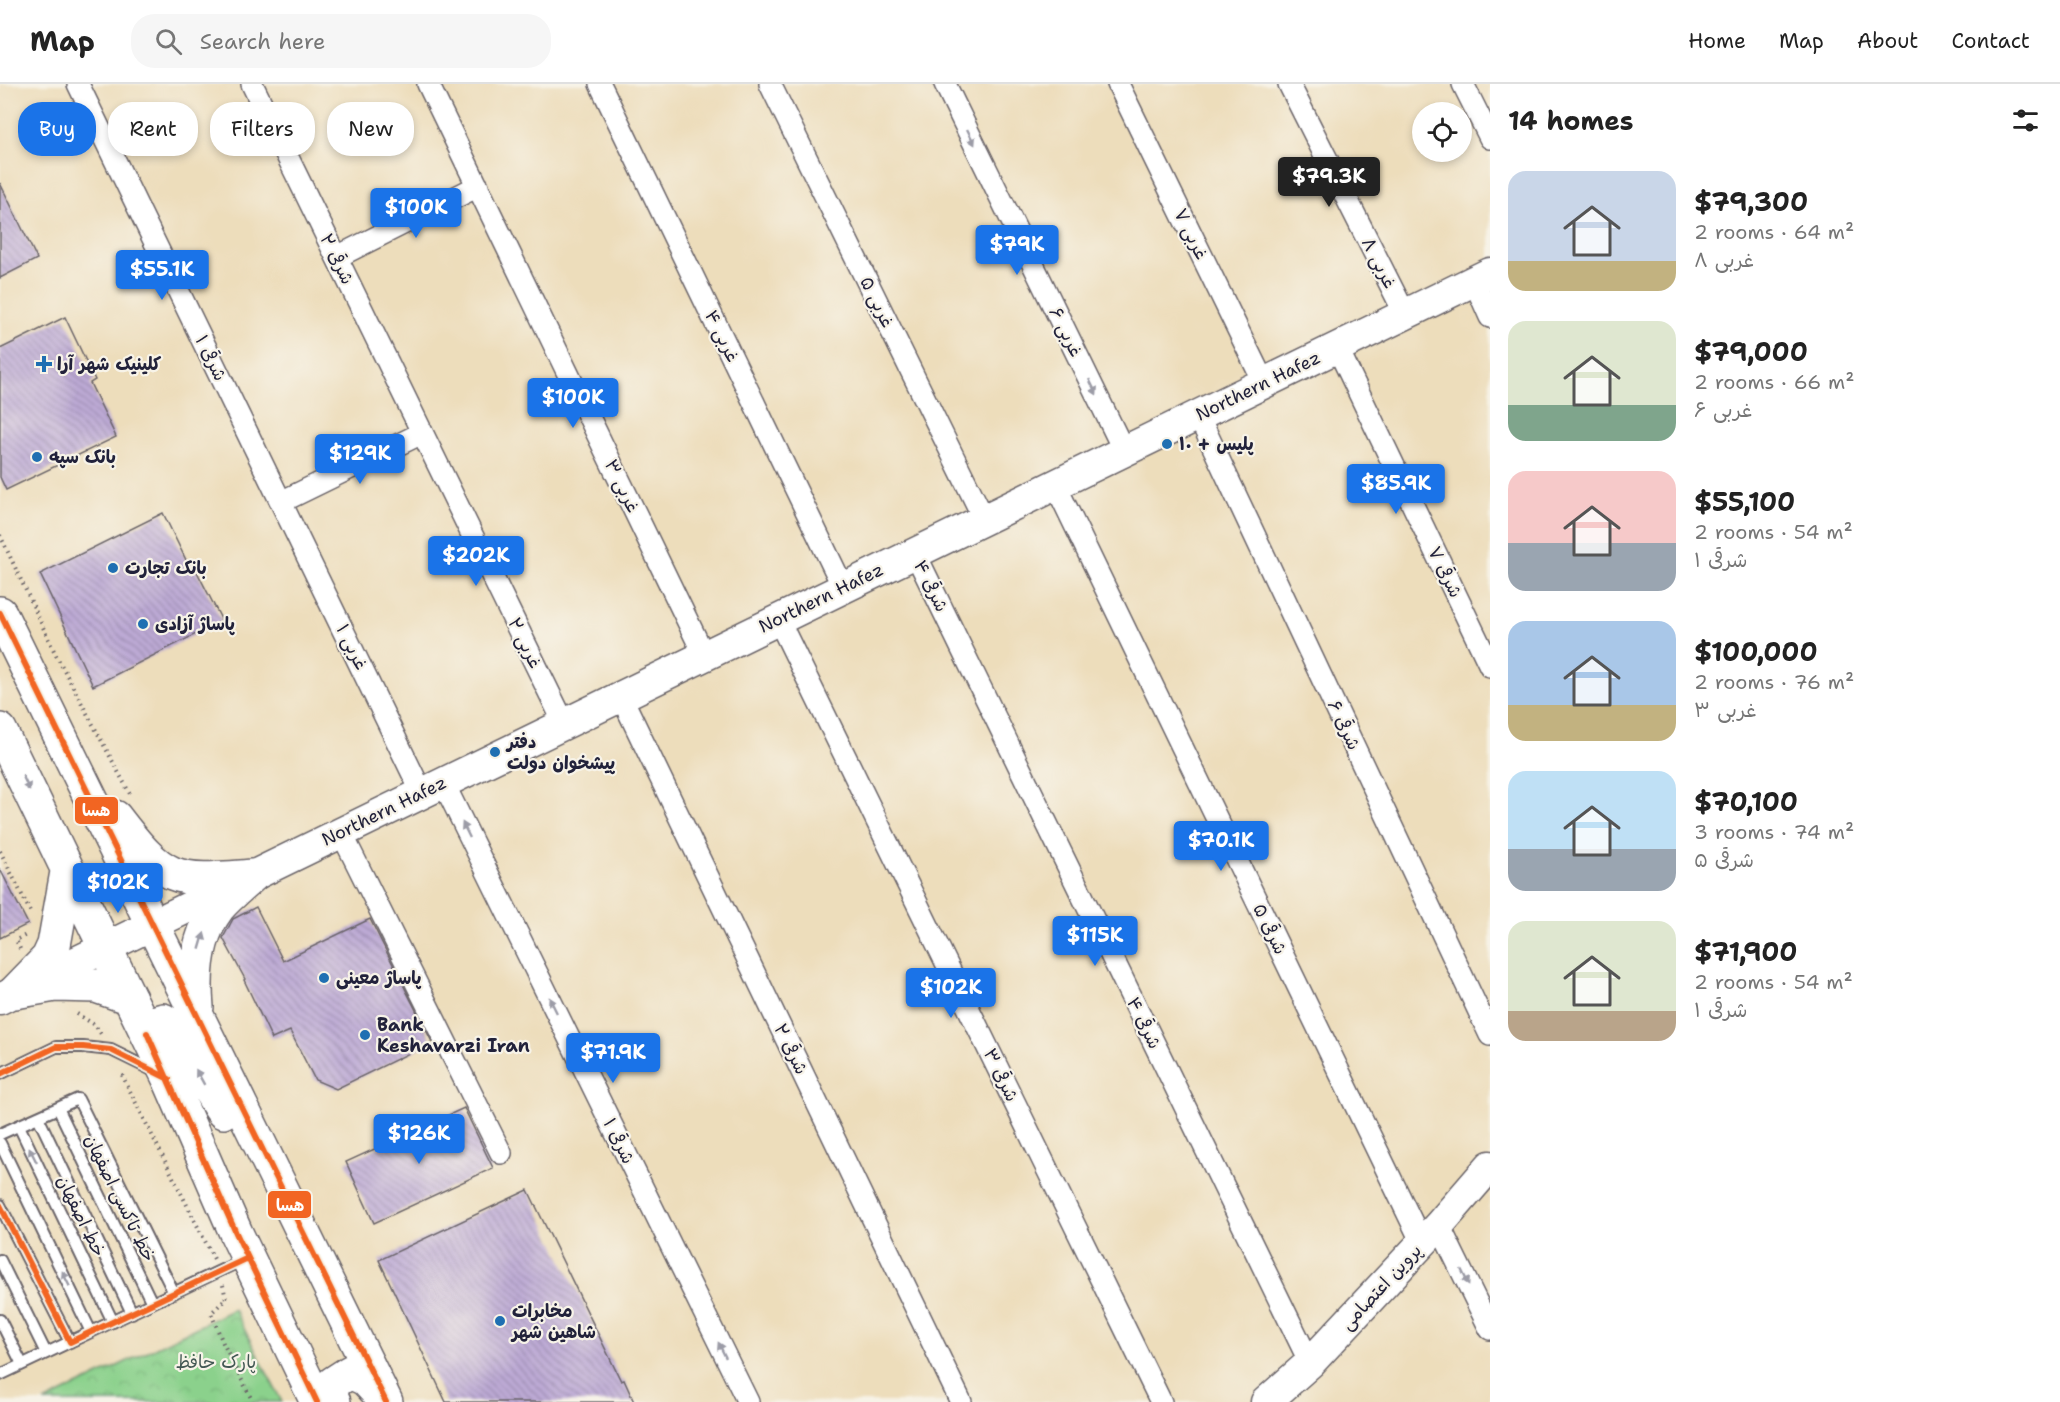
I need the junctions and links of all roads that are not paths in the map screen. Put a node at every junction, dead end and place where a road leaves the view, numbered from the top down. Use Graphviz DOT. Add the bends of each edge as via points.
graph roads {
  1 [pos="78,84"];
  2 [pos="252,84"];
  3 [pos="428,84"];
  4 [pos="600,84"];
  5 [pos="770,84"];
  6 [pos="945,84"];
  7 [pos="1118,84"];
  8 [pos="1288,84"];
  9 [pos="1463,84"];
  10 [pos="1490,138"];
  11 [pos="478,186"];
  12 [pos="337,257"];
  13 [pos="1482,277"];
  14 [pos="1405,314"];
  15 [pos="1490,317"];
  16 [pos="1337,347"];
  17 [pos="1264,383"];
  18 [pos="1198,415"];
  19 [pos="422,433"];
  20 [pos="1124,451"];
  21 [pos="1055,484"];
  22 [pos="281,502"];
  23 [pos="984,519"];
  24 [pos="915,553"];
  25 [pos="843,587"];
  26 [pos="0,613"];
  27 [pos="778,619"];
  28 [pos="704,655"];
  29 [pos="1490,666"];
  30 [pos="621,696"];
  31 [pos="564,723"];
  32 [pos="0,730"];
  33 [pos="70,757"];
  34 [pos="433,787"];
  35 [pos="341,832"];
  36 [pos="67,872"];
  37 [pos="252,876"];
  38 [pos="152,924"];
  39 [pos="105,947"];
  40 [pos="8,995"];
  41 [pos="130,998"];
  42 [pos="199,1020"];
  43 [pos="1490,1035"];
  44 [pos="163,1065"];
  45 [pos="0,1074"];
  46 [pos="58,1108"];
  47 [pos="38,1117"];
  48 [pos="19,1126"];
  49 [pos="0,1134"];
  50 [pos="253,1134"];
  51 [pos="0,1143"];
  52 [pos="501,1153"];
  53 [pos="1490,1166"];
  54 [pos="0,1205"];
  55 [pos="1430,1234"];
  56 [pos="0,1260"];
  57 [pos="234,1264"];
  58 [pos="174,1293"];
  59 [pos="152,1303"];
  60 [pos="132,1312"];
  61 [pos="0,1320"];
  62 [pos="113,1322"];
  63 [pos="1490,1329"];
  64 [pos="91,1332"];
  65 [pos="70,1342"];
  66 [pos="46,1353"];
  67 [pos="1310,1363"];
  68 [pos="22,1364"];
  69 [pos="0,1375"];
  70 [pos="1274,1399"];
  71 [pos="385,1401"];
  72 [pos="317,1402"];
  73 [pos="334,1402"];
  74 [pos="748,1402"];
  75 [pos="962,1402"];
  76 [pos="1161,1402"];
  1 -- 22 [label="street, ۱ شرقی"];
  2 -- 12 [label="street, ۲ شرقی"];
  3 -- 11 [label="street"];
  4 -- 25 [label="street, ۴ غربی"];
  5 -- 23 [label="street, ۵ غربی"];
  6 -- 20 [label="street, ۶ غربی, one-way"];
  7 -- 17 [label="street, ۷ غربی"];
  8 -- 14 [label="street, ۸ غربی"];
  9 -- 10 [label="street"];
  11 -- 12 [label="street"];
  11 -- 28 [label="street, ۳ غربی"];
  12 -- 19 [label="street, ۲ شرقی"];
  13 -- 14 [label="main road, Northern Hafez"];
  13 -- 15 [label="street"];
  14 -- 16 [label="main road, Northern Hafez"];
  16 -- 17 [label="main road, Northern Hafez"];
  16 -- 29 [label="street, ۷ شرقی"];
  17 -- 18 [label="main road, Northern Hafez"];
  18 -- 20 [label="main road, Northern Hafez"];
  18 -- 43 [label="street, ۶ شرقی"];
  19 -- 22 [label="street"];
  19 -- 31 [label="street, ۲ غربی"];
  20 -- 21 [label="main road, Northern Hafez"];
  21 -- 23 [label="main road, Northern Hafez"];
  21 -- 55 [label="street, ۵ شرقی"];
  22 -- 34 [label="street, ۱ غربی"];
  23 -- 24 [label="main road, Northern Hafez"];
  24 -- 25 [label="main road, Northern Hafez"];
  24 -- 67 [label="street, ۴ شرقی"];
  25 -- 27 [label="main road, Northern Hafez"];
  26 -- 33 [label="main road"];
  27 -- 28 [label="main road, Northern Hafez"];
  27 -- 76 [label="street, ۳ شرقی"];
  28 -- 30 [label="main road, Northern Hafez"];
  30 -- 31 [label="main road, Northern Hafez"];
  30 -- 75 [label="street, ۲ شرقی"];
  31 -- 34 [label="main road, Northern Hafez"];
  32 -- 36 [label="main road, one-way"];
  33 -- 37 [label="main road" via="132,841 166,872 206,880"];
  33 -- 38 [label="main road"];
  34 -- 35 [label="main road, Northern Hafez"];
  74 -- 34 [label="street, ۱ شرقی, one-way"];
  35 -- 37 [label="main road, Northern Hafez"];
  35 -- 52 [label="street"];
  36 -- 39 [label="main road"];
  36 -- 40 [label="main road" via="54,945 48,958"];
  37 -- 38 [label="main road, Northern Hafez"];
  42 -- 37 [label="main road, one-way" via="197,963 208,923"];
  38 -- 39 [label="main road, Northern Hafez"];
  38 -- 42 [label="main road"];
  39 -- 40 [label="main road, Northern Hafez"];
  39 -- 41 [label="main road"];
  40 -- 41 [label="main road" via="55,985 96,986"];
  41 -- 44 [label="main road"];
  42 -- 50 [label="main road"];
  44 -- 45 [label="lane" via="111,1050 56,1047"];
  50 -- 44 [label="main road, one-way" via="226,1116 174,1029 162,1020 156,1022 154,1030"];
  44 -- 57 [label="main road"];
  46 -- 47 [label="lane"];
  46 -- 58 [label="lane, خط تاکسی اصفهان" via="78,1099"];
  46 -- 59 [label="lane, خط تاکسی اصفهان"];
  47 -- 48 [label="lane"];
  47 -- 60 [label="lane"];
  48 -- 49 [label="lane"];
  62 -- 48 [label="lane, خط اصفهان, one-way"];
  50 -- 71 [label="main road"];
  64 -- 51 [label="lane, one-way"];
  53 -- 55 [label="main road, پروین اعتصامی"];
  54 -- 65 [label="lane"];
  55 -- 63 [label="street, ۵ شرقی, one-way"];
  55 -- 67 [label="main road, پروین اعتصامی"];
  56 -- 66 [label="lane"];
  57 -- 58 [label="lane"];
  57 -- 72 [label="main road"];
  58 -- 59 [label="lane"];
  59 -- 60 [label="lane"];
  60 -- 62 [label="lane"];
  61 -- 68 [label="lane"];
  62 -- 64 [label="lane"];
  64 -- 65 [label="lane"];
  65 -- 66 [label="lane"];
  66 -- 68 [label="lane"];
  67 -- 70 [label="main road, پروین اعتصامی"];
  68 -- 69 [label="lane"];
  71 -- 73 [label="main road" via="365,1379 350,1372 333,1383"];
}
